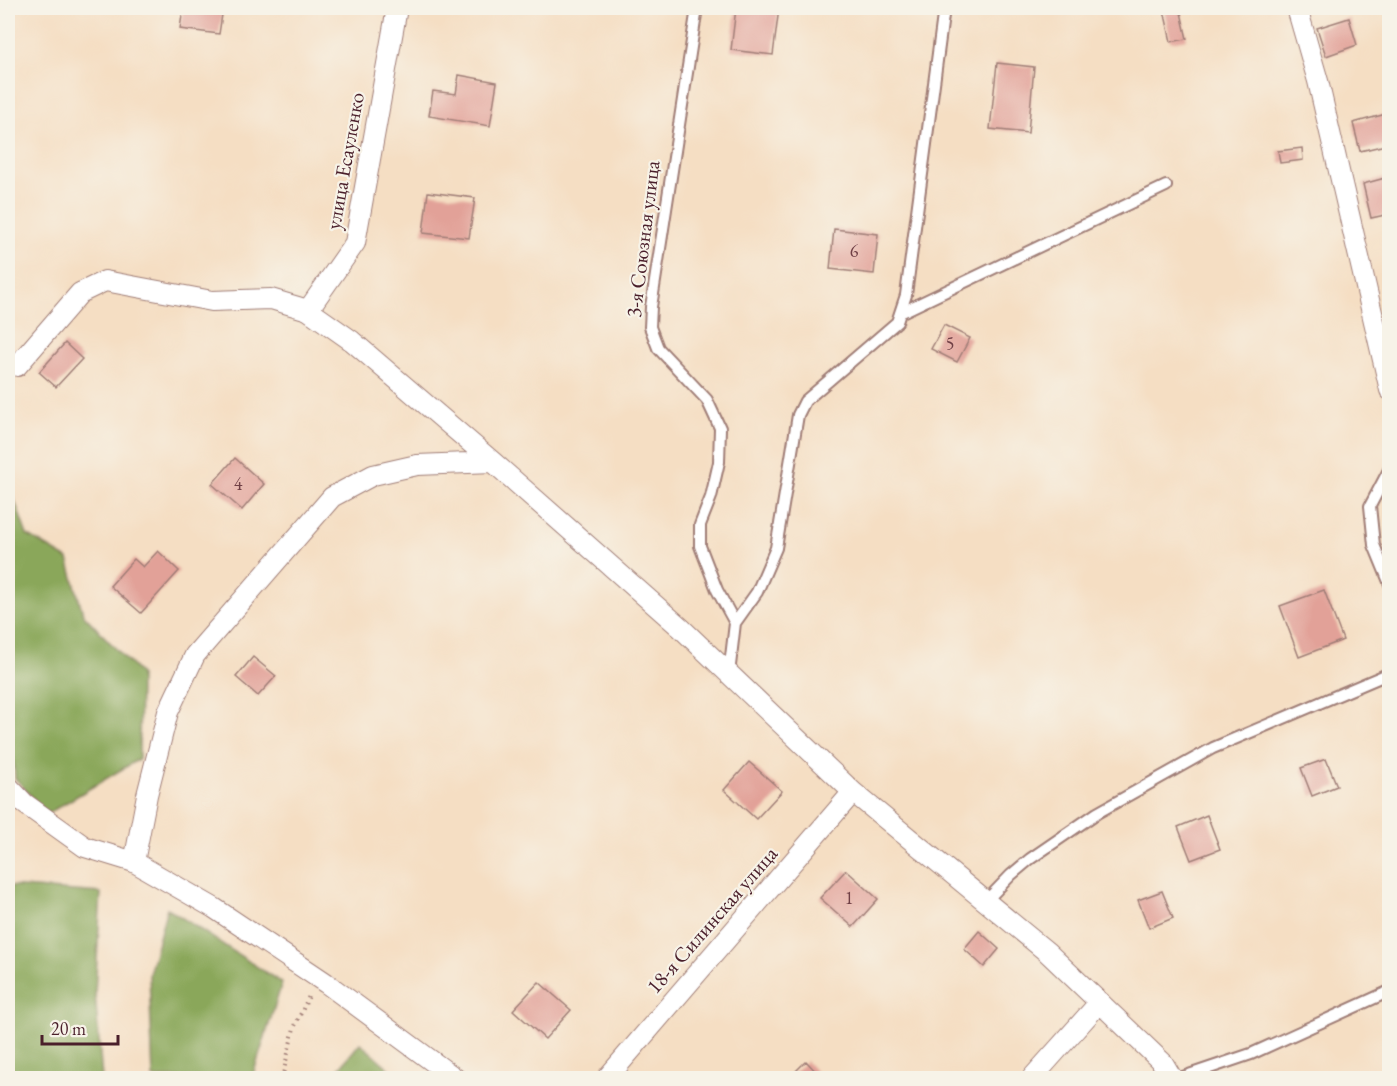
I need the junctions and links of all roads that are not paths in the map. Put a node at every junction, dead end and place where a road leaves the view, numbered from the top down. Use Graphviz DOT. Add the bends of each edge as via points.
graph roads {
  1 [pos="397,8"];
  2 [pos="697,8"];
  3 [pos="944,8"];
  4 [pos="1297,8"];
  5 [pos="1166,186"];
  6 [pos="308,310"];
  7 [pos="900,313"];
  8 [pos="17,366"];
  9 [pos="1389,390"];
  10 [pos="493,462"];
  11 [pos="1389,468"];
  12 [pos="1389,585"];
  13 [pos="735,623"];
  14 [pos="1389,673"];
  15 [pos="729,674"];
  16 [pos="8,786"];
  17 [pos="854,792"];
  18 [pos="134,862"];
  19 [pos="986,901"];
  20 [pos="1389,992"];
  21 [pos="1100,1002"];
  22 [pos="455,1078"];
  23 [pos="607,1078"];
  24 [pos="1032,1078"];
  25 [pos="1172,1078"];
  26 [pos="1180,1078"];
  1 -- 6 [label="street, улица Есауленко" via="355,243"];
  2 -- 13 [label="lane, 3-я Союзная улица" via="650,327 658,348 707,400 720,428 719,462 700,525 700,546"];
  3 -- 7 [label="lane" via="906,295"];
  4 -- 9 [label="street" via="1318,81"];
  5 -- 7 [label="lane"];
  6 -- 8 [label="street" via="272,299 212,301 105,281 80,293"];
  6 -- 10 [label="street" via="352,341"];
  7 -- 13 [label="lane" via="897,322 805,401 798,415 776,548 757,592"];
  10 -- 15 [label="street"];
  10 -- 18 [label="street" via="417,465 372,475 332,497 195,656 168,712"];
  11 -- 12 [label="lane" via="1371,506 1374,545"];
  13 -- 15 [label="lane"];
  14 -- 19 [label="lane" via="1213,748 1097,813 1030,859"];
  15 -- 17 [label="street"];
  16 -- 18 [label="street" via="25,804 85,847"];
  17 -- 19 [label="street"];
  17 -- 23 [label="street, 18-я Силинская улица"];
  18 -- 22 [label="street" via="214,908 318,976"];
  19 -- 21 [label="street"];
  20 -- 26 [label="lane" via="1251,1054"];
  21 -- 24 [label="street"];
  21 -- 25 [label="street" via="1163,1063"];
}
